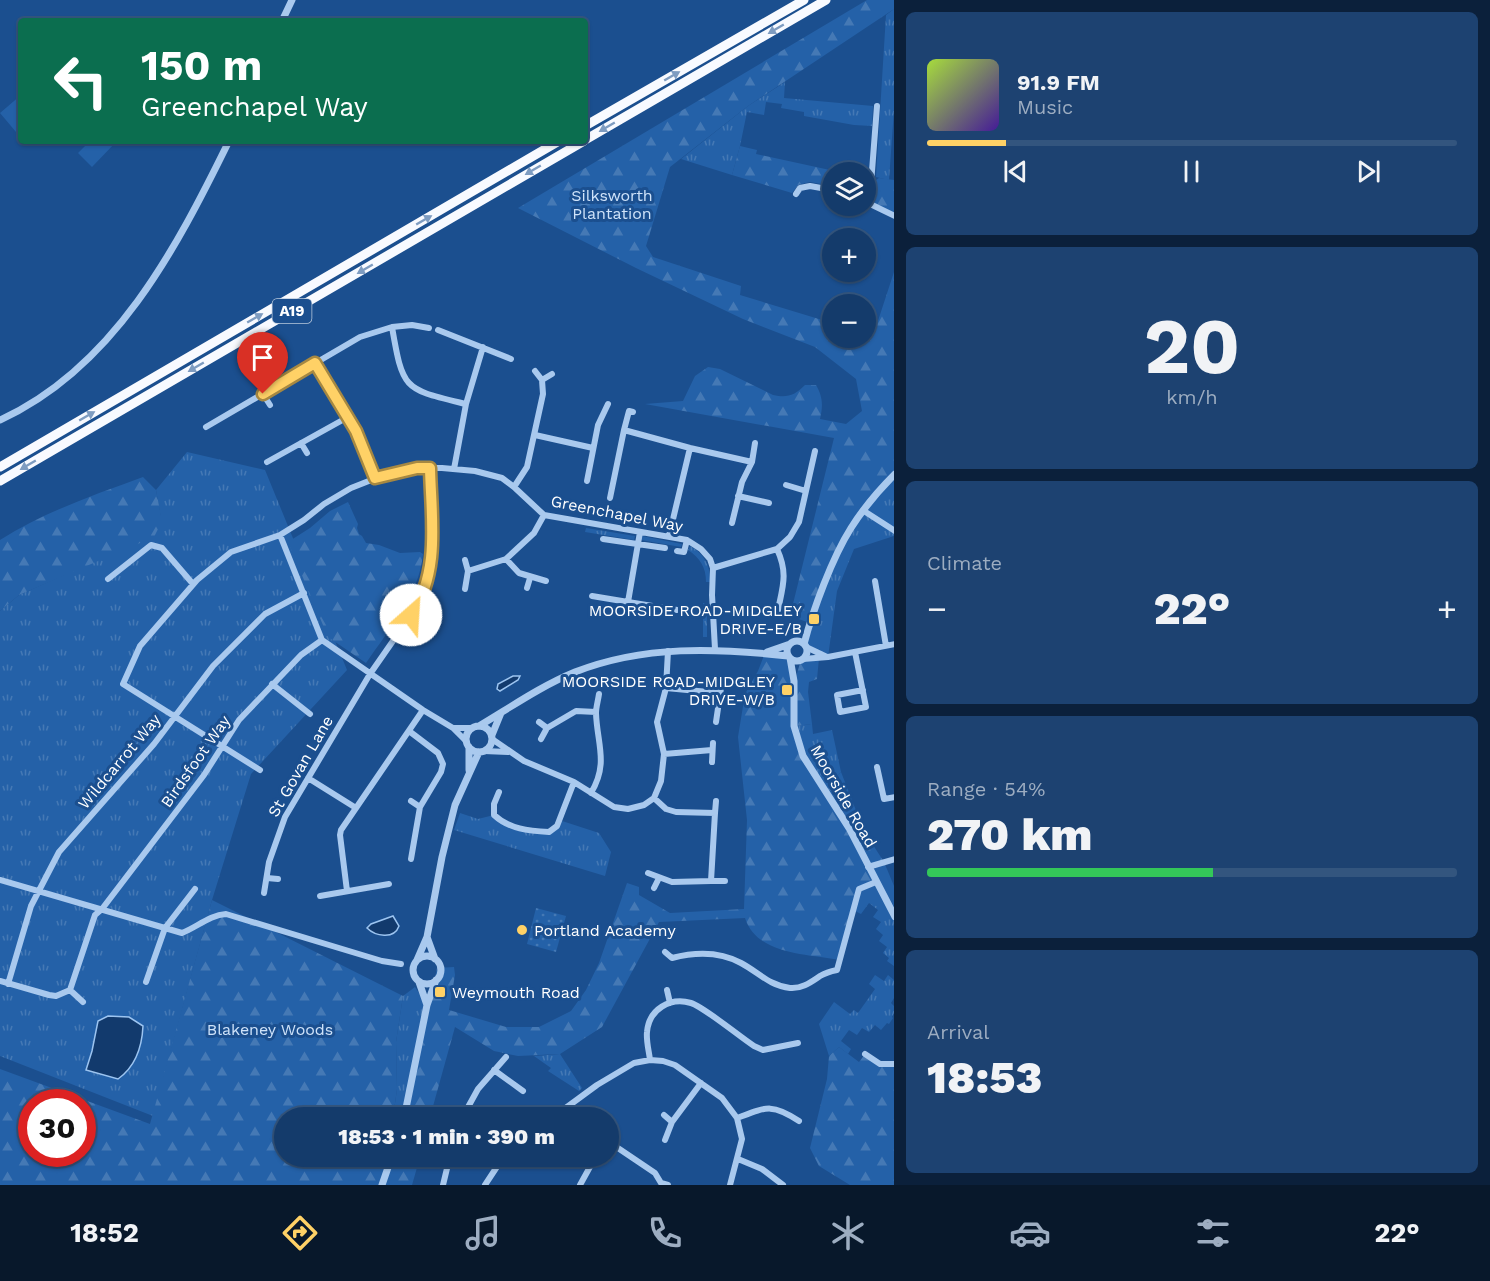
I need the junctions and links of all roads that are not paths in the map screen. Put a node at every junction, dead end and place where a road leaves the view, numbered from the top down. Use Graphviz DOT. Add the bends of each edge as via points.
graph roads {
  1 [pos="292,0"];
  2 [pos="804,0"];
  3 [pos="826,0"];
  4 [pos="283,18"];
  5 [pos="877,106"];
  6 [pos="588,124"];
  7 [pos="588,139"];
  8 [pos="228,144"];
  9 [pos="554,144"];
  10 [pos="579,144"];
  11 [pos="873,162"];
  12 [pos="822,188"];
  13 [pos="796,194"];
  14 [pos="876,207"];
  15 [pos="894,216"];
  16 [pos="392,327"];
  17 [pos="429,328"];
  18 [pos="438,330"];
  19 [pos="483,347"];
  20 [pos="511,359"];
  21 [pos="315,363"];
  22 [pos="535,371"];
  23 [pos="552,374"];
  24 [pos="542,380"];
  25 [pos="263,394"];
  26 [pos="466,404"];
  27 [pos="608,404"];
  28 [pos="270,405"];
  29 [pos="633,412"];
  30 [pos="348,417"];
  31 [pos="0,420"];
  32 [pos="206,427"];
  33 [pos="624,430"];
  34 [pos="535,435"];
  35 [pos="301,443"];
  36 [pos="755,443"];
  37 [pos="593,448"];
  38 [pos="690,448"];
  39 [pos="815,451"];
  40 [pos="307,453"];
  41 [pos="267,462"];
  42 [pos="753,462"];
  43 [pos="0,467"];
  44 [pos="430,468"];
  45 [pos="454,469"];
  46 [pos="894,474"];
  47 [pos="375,478"];
  48 [pos="0,481"];
  49 [pos="587,481"];
  50 [pos="786,485"];
  51 [pos="514,487"];
  52 [pos="806,491"];
  53 [pos="738,496"];
  54 [pos="610,498"];
  55 [pos="769,503"];
  56 [pos="864,511"];
  57 [pos="544,515"];
  58 [pos="732,523"];
  59 [pos="894,531"];
  60 [pos="640,532"];
  61 [pos="280,535"];
  62 [pos="669,536"];
  63 [pos="603,539"];
  64 [pos="687,540"];
  65 [pos="638,544"];
  66 [pos="665,548"];
  67 [pos="777,549"];
  68 [pos="677,551"];
  69 [pos="506,559"];
  70 [pos="465,560"];
  71 [pos="713,568"];
  72 [pos="468,571"];
  73 [pos="530,578"];
  74 [pos="108,579"];
  75 [pos="875,580"];
  76 [pos="546,581"];
  77 [pos="193,584"];
  78 [pos="465,588"];
  79 [pos="527,588"];
  80 [pos="304,593"];
  81 [pos="591,596"];
  82 [pos="628,602"];
  83 [pos="677,610"];
  84 [pos="777,615"];
  85 [pos="810,623"];
  86 [pos="322,640"];
  87 [pos="792,643"];
  88 [pos="894,644"];
  89 [pos="805,646"];
  90 [pos="886,646"];
  91 [pos="715,649"];
  92 [pos="668,651"];
  93 [pos="855,652"];
  94 [pos="765,653"];
  95 [pos="789,657"];
  96 [pos="828,657"];
  97 [pos="802,660"];
  98 [pos="370,674"];
  99 [pos="794,681"];
  100 [pos="272,684"];
  101 [pos="666,688"];
  102 [pos="863,690"];
  103 [pos="599,694"];
  104 [pos="423,710"];
  105 [pos="596,712"];
  106 [pos="501,713"];
  107 [pos="309,714"];
  108 [pos="175,715"];
  109 [pos="539,722"];
  110 [pos="716,722"];
  111 [pos="479,726"];
  112 [pos="453,728"];
  113 [pos="471,728"];
  114 [pos="547,728"];
  115 [pos="409,731"];
  116 [pos="492,737"];
  117 [pos="541,739"];
  118 [pos="468,744"];
  119 [pos="221,745"];
  120 [pos="482,752"];
  121 [pos="508,752"];
  122 [pos="664,754"];
  123 [pos="712,762"];
  124 [pos="878,767"];
  125 [pos="260,770"];
  126 [pos="469,772"];
  127 [pos="308,778"];
  128 [pos="574,782"];
  129 [pos="499,792"];
  130 [pos="591,793"];
  131 [pos="894,797"];
  132 [pos="654,798"];
  133 [pos="411,801"];
  134 [pos="716,801"];
  135 [pos="420,807"];
  136 [pos="356,808"];
  137 [pos="715,813"];
  138 [pos="494,815"];
  139 [pos="486,817"];
  140 [pos="411,859"];
  141 [pos="894,859"];
  142 [pos="868,867"];
  143 [pos="648,873"];
  144 [pos="267,878"];
  145 [pos="659,878"];
  146 [pos="278,879"];
  147 [pos="0,880"];
  148 [pos="711,881"];
  149 [pos="725,881"];
  150 [pos="876,882"];
  151 [pos="389,884"];
  152 [pos="654,888"];
  153 [pos="195,889"];
  154 [pos="39,891"];
  155 [pos="347,891"];
  156 [pos="264,893"];
  157 [pos="320,896"];
  158 [pos="102,909"];
  159 [pos="894,917"];
  160 [pos="165,928"];
  161 [pos="427,937"];
  162 [pos="665,952"];
  163 [pos="672,958"];
  164 [pos="435,959"];
  165 [pos="417,960"];
  166 [pos="401,964"];
  167 [pos="669,967"];
  168 [pos="436,980"];
  169 [pos="0,981"];
  170 [pos="419,981"];
  171 [pos="146,982"];
  172 [pos="8,984"];
  173 [pos="70,990"];
  174 [pos="667,990"];
  175 [pos="83,1002"];
  176 [pos="670,1003"];
  177 [pos="427,1005"];
  178 [pos="798,1042"];
  179 [pos="789,1044"];
  180 [pos="792,1053"];
  181 [pos="865,1054"];
  182 [pos="506,1057"];
  183 [pos="650,1060"];
  184 [pos="894,1064"];
  185 [pos="494,1070"];
  186 [pos="700,1083"];
  187 [pos="523,1091"];
  188 [pos="406,1107"];
  189 [pos="468,1107"];
  190 [pos="567,1107"];
  191 [pos="798,1108"];
  192 [pos="663,1115"];
  193 [pos="792,1116"];
  194 [pos="737,1118"];
  195 [pos="799,1121"];
  196 [pos="672,1122"];
  197 [pos="665,1140"];
  198 [pos="619,1151"];
  199 [pos="738,1159"];
  200 [pos="388,1167"];
  201 [pos="447,1167"];
  202 [pos="497,1167"];
  203 [pos="590,1167"];
  204 [pos="585,1176"];
  205 [pos="594,1180"];
  206 [pos="381,1184"];
  207 [pos="663,1184"];
  208 [pos="443,1185"];
  209 [pos="485,1185"];
  210 [pos="580,1185"];
  211 [pos="730,1185"];
  212 [pos="783,1185"];
  1 -- 4 [label="street"];
  6 -- 2 [label="highway, one-way"];
  3 -- 7 [label="highway, A19, one-way"];
  5 -- 11 [label="street"];
  8 -- 31 [label="street" via="191,217 116,329 61,385 27,408"];
  43 -- 9 [label="highway, A19, one-way"];
  10 -- 48 [label="highway, A19, one-way"];
  12 -- 13 [label="street" via="800,188"];
  14 -- 15 [label="street"];
  16 -- 17 [label="street"];
  16 -- 21 [label="street" via="360,337"];
  16 -- 26 [label="street" via="406,381 423,393"];
  18 -- 19 [label="street"];
  19 -- 20 [label="street"];
  19 -- 26 [label="street"];
  21 -- 25 [label="street"];
  21 -- 30 [label="street"];
  22 -- 24 [label="street"];
  23 -- 24 [label="street"];
  24 -- 34 [label="street"];
  25 -- 28 [label="street"];
  25 -- 32 [label="street"];
  26 -- 45 [label="street"];
  27 -- 37 [label="street"];
  29 -- 33 [label="street" via="629,411"];
  30 -- 35 [label="street"];
  30 -- 47 [label="street"];
  33 -- 38 [label="street"];
  33 -- 54 [label="street"];
  34 -- 37 [label="street"];
  34 -- 51 [label="street" via="527,467"];
  35 -- 40 [label="street"];
  35 -- 41 [label="street"];
  36 -- 42 [label="street"];
  37 -- 49 [label="street"];
  38 -- 42 [label="street"];
  38 -- 62 [label="street"];
  39 -- 52 [label="street"];
  42 -- 53 [label="street"];
  44 -- 45 [label="street, Greenchapel Way"];
  44 -- 47 [label="street, Greenchapel Way"];
  44 -- 98 [label="street, St Govan Lane" via="433,550 428,577 418,605"];
  45 -- 51 [label="street, Greenchapel Way" via="502,478"];
  46 -- 56 [label="street"];
  47 -- 61 [label="street, Greenchapel Way" via="324,504"];
  50 -- 52 [label="street"];
  51 -- 57 [label="street, Greenchapel Way"];
  52 -- 67 [label="street" via="799,522"];
  53 -- 55 [label="street"];
  53 -- 58 [label="street"];
  56 -- 59 [label="street"];
  56 -- 85 [label="street" via="838,554"];
  57 -- 60 [label="street, Greenchapel Way"];
  57 -- 69 [label="street" via="534,533"];
  60 -- 62 [label="street, Greenchapel Way"];
  60 -- 65 [label="street"];
  61 -- 77 [label="street, Greenchapel Way" via="231,552"];
  61 -- 80 [label="street"];
  62 -- 64 [label="street, Greenchapel Way"];
  63 -- 65 [label="street"];
  64 -- 68 [label="street" via="684,552"];
  64 -- 71 [label="street, Greenchapel Way" via="701,549"];
  65 -- 66 [label="street"];
  65 -- 82 [label="street"];
  67 -- 71 [label="street"];
  67 -- 84 [label="street" via="785,573"];
  69 -- 72 [label="street"];
  69 -- 73 [label="street"];
  70 -- 72 [label="street"];
  71 -- 91 [label="street"];
  72 -- 78 [label="street"];
  73 -- 76 [label="street"];
  73 -- 79 [label="street"];
  74 -- 77 [label="street" via="151,545 162,548"];
  75 -- 90 [label="street"];
  77 -- 108 [label="street, Greenchapel Way" via="140,646 123,684"];
  80 -- 86 [label="street"];
  80 -- 108 [label="street, Wildcarrot Way" via="265,614 213,666"];
  81 -- 82 [label="street"];
  82 -- 83 [label="street"];
  85 -- 87 [label="street"];
  85 -- 89 [label="street, Moorside Road"];
  86 -- 98 [label="street"];
  86 -- 100 [label="street, Birdsfoot Way"];
  87 -- 89 [label="street"];
  87 -- 94 [label="street"];
  87 -- 95 [label="street, Moorside Road" via="787,651"];
  88 -- 90 [label="street"];
  89 -- 96 [label="street"];
  89 -- 97 [label="street, Moorside Road"];
  90 -- 93 [label="street"];
  91 -- 92 [label="street"];
  91 -- 94 [label="street"];
  92 -- 101 [label="street"];
  92 -- 106 [label="street" via="622,657 576,672"];
  93 -- 96 [label="street"];
  93 -- 102 [label="street"];
  94 -- 95 [label="street"];
  95 -- 97 [label="street"];
  95 -- 99 [label="street, Moorside Road"];
  96 -- 97 [label="street"];
  97 -- 99 [label="street, Moorside Road"];
  98 -- 104 [label="street"];
  98 -- 127 [label="street, St Govan Lane"];
  99 -- 142 [label="street, Moorside Road" via="794,726 803,756 849,828"];
  100 -- 107 [label="street"];
  100 -- 119 [label="street, Birdsfoot Way"];
  101 -- 110 [label="street" via="720,691"];
  101 -- 122 [label="street" via="657,722"];
  102 -- 102 [label="street" via="837,695 840,712 866,707"];
  103 -- 105 [label="street"];
  104 -- 112 [label="street"];
  104 -- 115 [label="street"];
  105 -- 114 [label="street" via="576,711"];
  105 -- 130 [label="street" via="602,750 599,781"];
  106 -- 111 [label="street"];
  106 -- 116 [label="street"];
  108 -- 119 [label="street"];
  108 -- 154 [label="street, Wildcarrot Way" via="59,852"];
  109 -- 114 [label="street"];
  111 -- 113 [label="street"];
  111 -- 116 [label="street" via="485,727"];
  112 -- 113 [label="street"];
  112 -- 118 [label="street"];
  113 -- 118 [label="street"];
  114 -- 117 [label="street"];
  115 -- 135 [label="street" via="443,761 441,772"];
  115 -- 136 [label="street"];
  116 -- 120 [label="street" via="490,746"];
  116 -- 121 [label="street"];
  118 -- 120 [label="street"];
  118 -- 126 [label="street"];
  119 -- 125 [label="street"];
  119 -- 158 [label="street, Birdsfoot Way" via="204,775"];
  120 -- 121 [label="street"];
  120 -- 126 [label="street"];
  121 -- 128 [label="street"];
  122 -- 123 [label="street" via="712,746"];
  122 -- 132 [label="street" via="661,781"];
  124 -- 131 [label="street" via="884,798"];
  126 -- 161 [label="street" via="452,815"];
  127 -- 136 [label="street"];
  127 -- 144 [label="street, St Govan Lane" via="285,816"];
  128 -- 130 [label="street"];
  128 -- 138 [label="street" via="557,826 549,832 518,828"];
  129 -- 138 [label="street"];
  130 -- 132 [label="street" via="614,807 628,810"];
  132 -- 137 [label="street" via="675,812"];
  133 -- 135 [label="street"];
  134 -- 137 [label="street"];
  135 -- 140 [label="street"];
  136 -- 155 [label="street" via="340,835"];
  137 -- 148 [label="street"];
  138 -- 139 [label="street"];
  141 -- 142 [label="street"];
  142 -- 150 [label="street, Moorside Road"];
  143 -- 145 [label="street"];
  144 -- 146 [label="street"];
  144 -- 156 [label="street, St Govan Lane"];
  145 -- 148 [label="street" via="685,883"];
  145 -- 152 [label="street"];
  147 -- 154 [label="street"];
  148 -- 149 [label="street"];
  150 -- 159 [label="street, Moorside Road"];
  150 -- 163 [label="street" via="859,889 837,970 822,974 810,984 792,988 770,982 740,962 714,953"];
  151 -- 155 [label="street"];
  153 -- 160 [label="street"];
  154 -- 158 [label="street"];
  154 -- 172 [label="street, Wildcarrot Way"];
  155 -- 157 [label="street"];
  158 -- 160 [label="street"];
  158 -- 173 [label="street, Birdsfoot Way" via="95,915"];
  160 -- 166 [label="street" via="182,933 216,914 225,914 382,962"];
  160 -- 171 [label="street"];
  161 -- 164 [label="street"];
  161 -- 165 [label="street"];
  162 -- 163 [label="street"];
  163 -- 167 [label="street"];
  164 -- 165 [label="street" via="428,956"];
  164 -- 168 [label="street" via="440,968"];
  165 -- 170 [label="street" via="413,973"];
  168 -- 170 [label="street" via="428,984"];
  168 -- 177 [label="street"];
  169 -- 172 [label="street"];
  170 -- 177 [label="street"];
  172 -- 173 [label="street" via="56,996"];
  173 -- 175 [label="street"];
  174 -- 176 [label="street"];
  176 -- 179 [label="street" via="693,1003 763,1050"];
  176 -- 183 [label="street" via="659,1007 651,1018 647,1031"];
  177 -- 188 [label="street"];
  178 -- 179 [label="street"];
  179 -- 180 [label="street"];
  181 -- 184 [label="street" via="880,1064"];
  182 -- 185 [label="street"];
  183 -- 186 [label="street" via="675,1065"];
  183 -- 190 [label="street" via="634,1063"];
  185 -- 187 [label="street"];
  185 -- 189 [label="street"];
  186 -- 194 [label="street" via="722,1098"];
  186 -- 196 [label="street"];
  191 -- 193 [label="street"];
  192 -- 196 [label="street"];
  193 -- 194 [label="street" via="768,1108"];
  193 -- 195 [label="street"];
  194 -- 199 [label="street" via="742,1139"];
  196 -- 197 [label="street"];
  198 -- 207 [label="street" via="654,1173"];
  199 -- 211 [label="street"];
  199 -- 212 [label="street" via="762,1169"];
  200 -- 206 [label="street"];
  201 -- 208 [label="street"];
  202 -- 209 [label="street"];
  203 -- 204 [label="street"];
  204 -- 205 [label="street"];
  204 -- 210 [label="street"];
}
